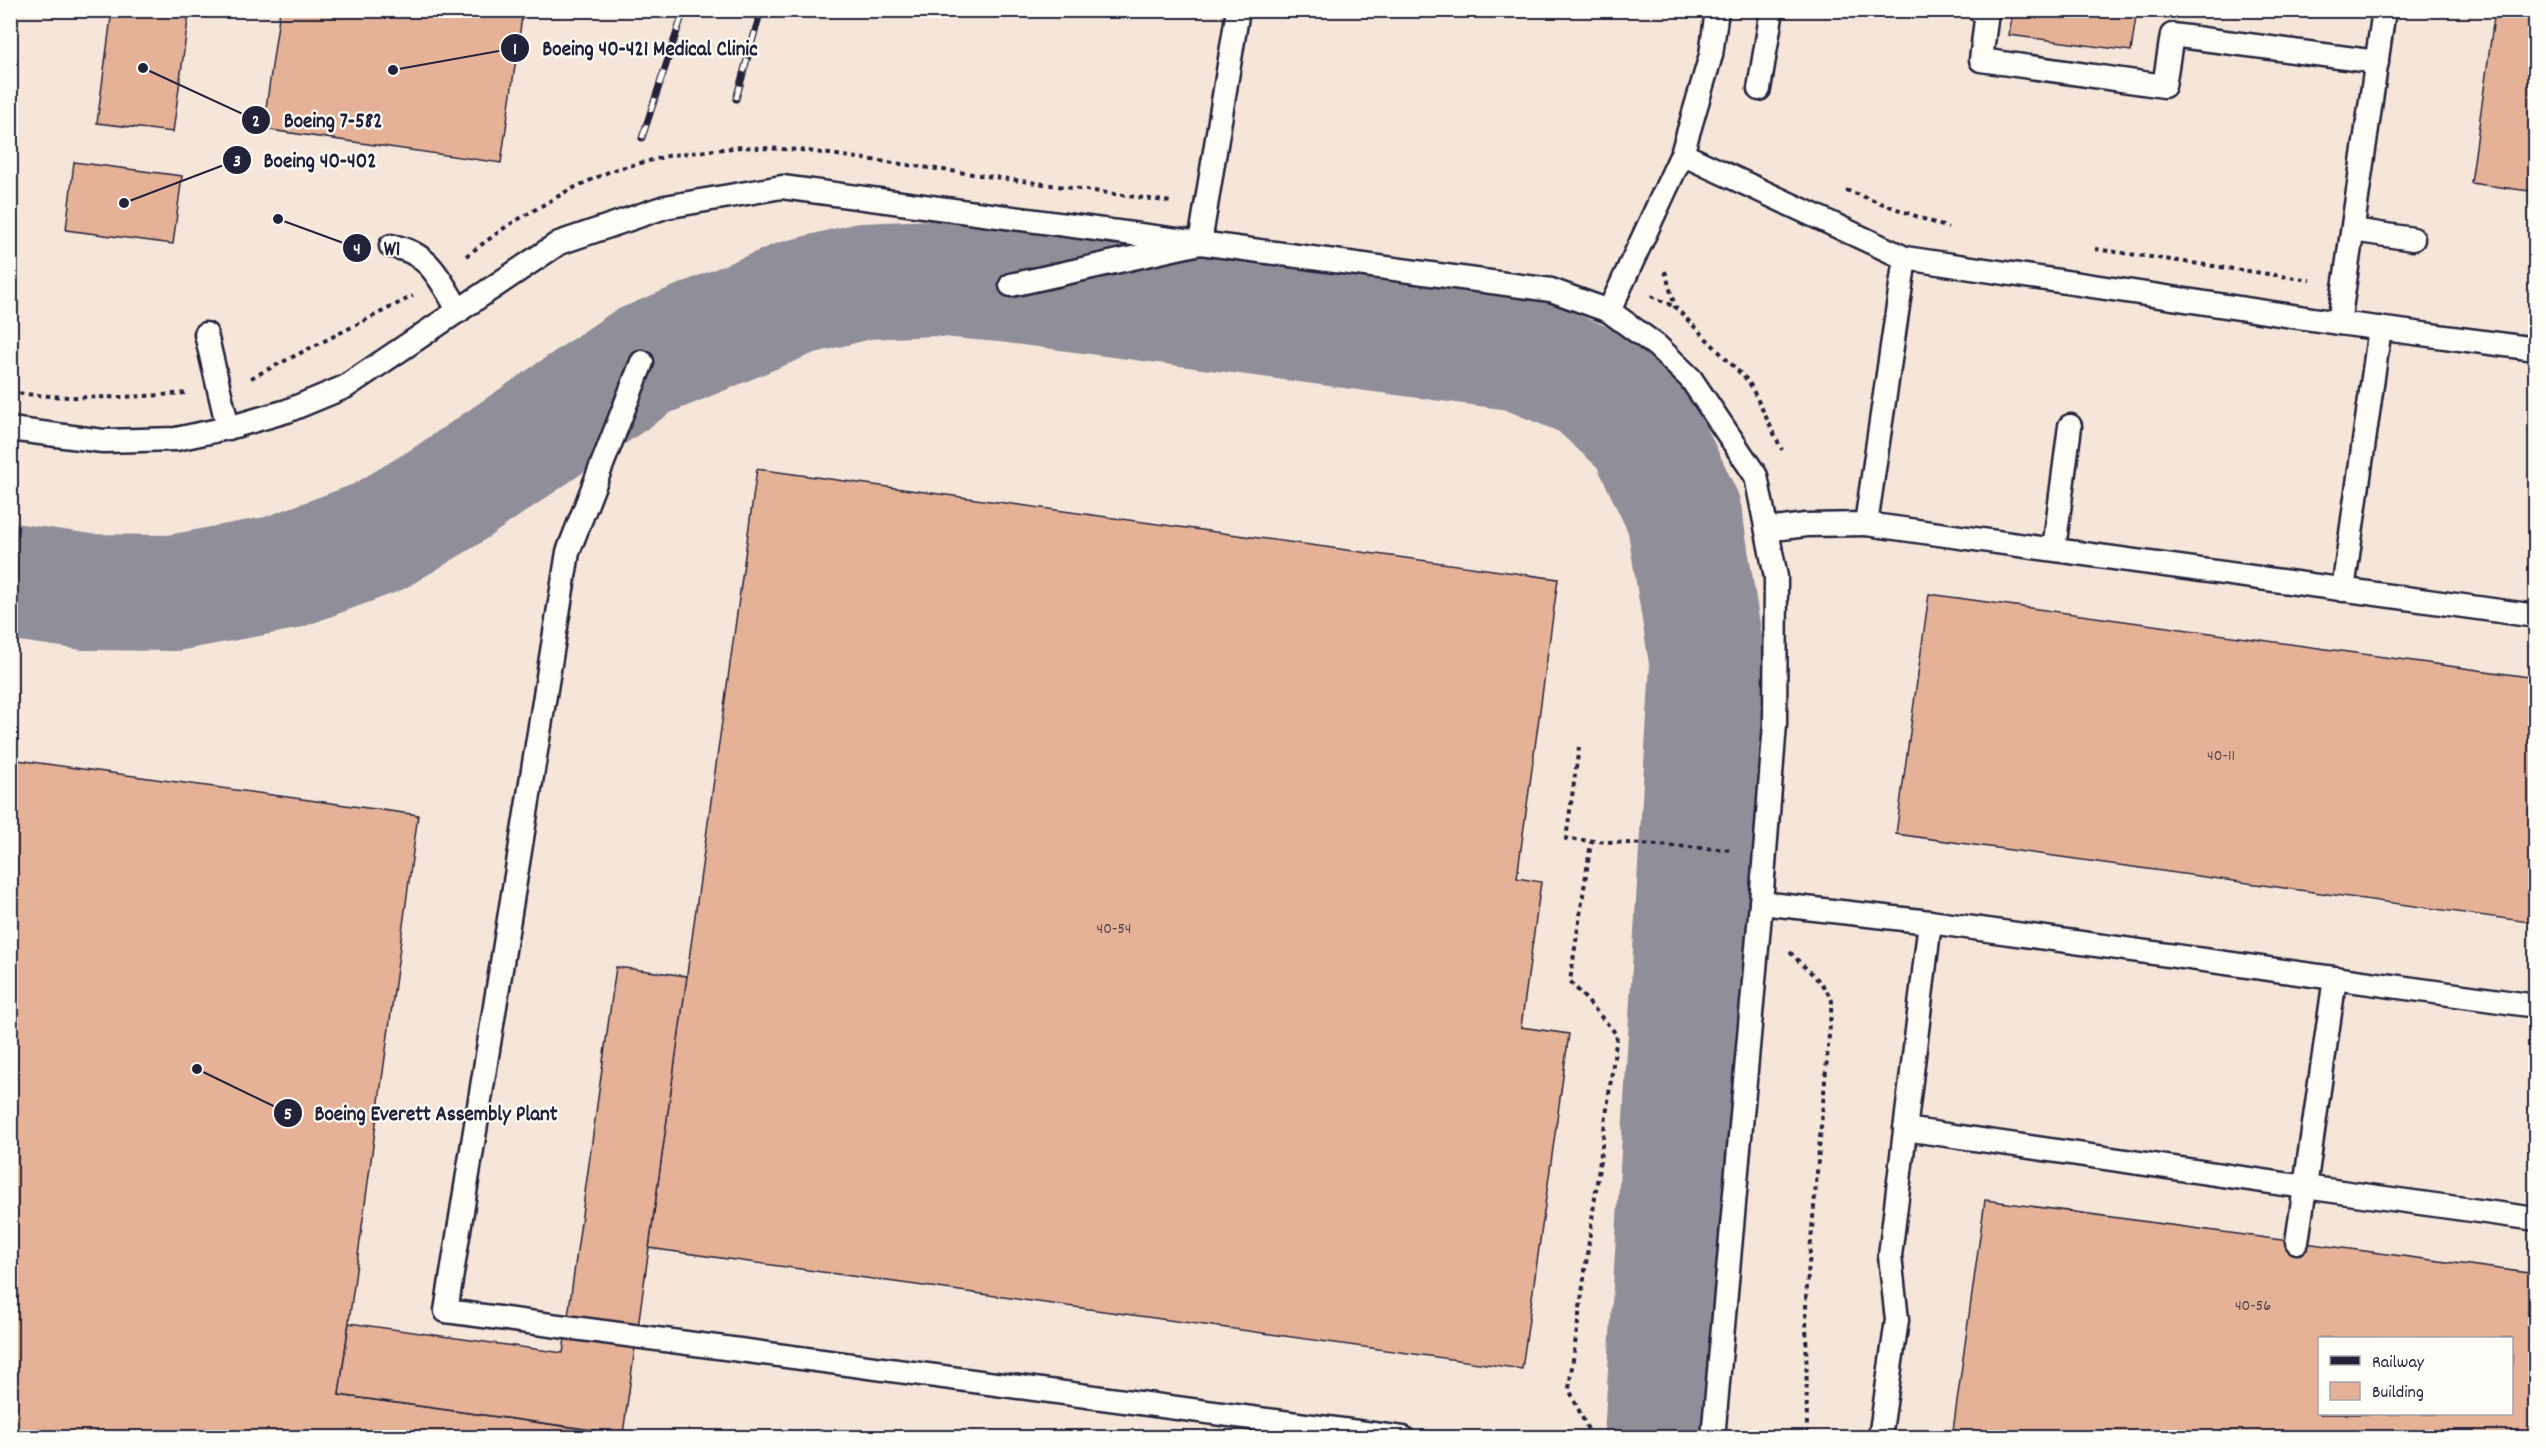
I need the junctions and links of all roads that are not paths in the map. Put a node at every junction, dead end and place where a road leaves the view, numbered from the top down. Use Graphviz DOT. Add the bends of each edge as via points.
graph roads {
  1 [pos="1238,10"];
  2 [pos="1717,10"];
  3 [pos="1772,10"];
  4 [pos="1979,10"];
  5 [pos="2385,10"];
  6 [pos="2377,62"];
  7 [pos="1759,89"];
  8 [pos="1682,154"];
  9 [pos="2353,230"];
  10 [pos="2413,239"];
  11 [pos="1200,243"];
  12 [pos="391,246"];
  13 [pos="1905,258"];
  14 [pos="1011,285"];
  15 [pos="1609,310"];
  16 [pos="459,311"];
  17 [pos="2339,323"];
  18 [pos="2380,328"];
  19 [pos="206,334"];
  20 [pos="2535,349"];
  21 [pos="642,362"];
  22 [pos="2070,426"];
  23 [pos="228,428"];
  24 [pos="10,429"];
  25 [pos="1866,524"];
  26 [pos="1767,530"];
  27 [pos="2054,549"];
  28 [pos="2343,590"];
  29 [pos="2535,616"];
  30 [pos="1761,903"];
  31 [pos="1930,922"];
  32 [pos="2335,978"];
  33 [pos="2535,1006"];
  34 [pos="1905,1129"];
  35 [pos="2305,1187"];
  36 [pos="2535,1219"];
  37 [pos="2297,1242"];
  38 [pos="1404,1437"];
  39 [pos="1713,1437"];
  40 [pos="1880,1437"];
  1 -- 11 [label="lane"];
  2 -- 8 [label="lane" via="1711,55"];
  3 -- 7 [label="lane"];
  4 -- 6 [label="lane" via="1987,12 1981,60 2164,86 2172,35"];
  5 -- 6 [label="lane"];
  6 -- 9 [label="lane"];
  8 -- 13 [label="lane"];
  8 -- 15 [label="lane"];
  9 -- 10 [label="lane"];
  9 -- 17 [label="lane"];
  11 -- 14 [label="lane"];
  11 -- 15 [label="lane" via="1551,290"];
  11 -- 16 [label="lane" via="782,187 665,207 559,243"];
  12 -- 16 [label="lane" via="405,248 431,265"];
  13 -- 17 [label="lane"];
  13 -- 25 [label="lane"];
  15 -- 26 [label="lane" via="1657,346 1691,379 1756,476"];
  16 -- 23 [label="lane" via="345,387 287,411"];
  17 -- 18 [label="lane"];
  18 -- 20 [label="lane"];
  18 -- 28 [label="lane"];
  19 -- 23 [label="lane"];
  21 -- 38 [label="lane" via="568,552 446,1311"];
  22 -- 27 [label="lane"];
  23 -- 24 [label="lane" via="176,439 103,441"];
  25 -- 26 [label="lane"];
  25 -- 27 [label="lane"];
  26 -- 30 [label="lane" via="1776,578 1775,723"];
  27 -- 28 [label="lane"];
  28 -- 29 [label="lane"];
  30 -- 31 [label="lane"];
  30 -- 39 [label="lane"];
  31 -- 32 [label="lane"];
  31 -- 34 [label="lane"];
  32 -- 33 [label="lane"];
  32 -- 35 [label="lane"];
  34 -- 35 [label="lane"];
  34 -- 40 [label="lane" via="1890,1256 1897,1320"];
  35 -- 36 [label="lane"];
  35 -- 37 [label="lane"];
}
